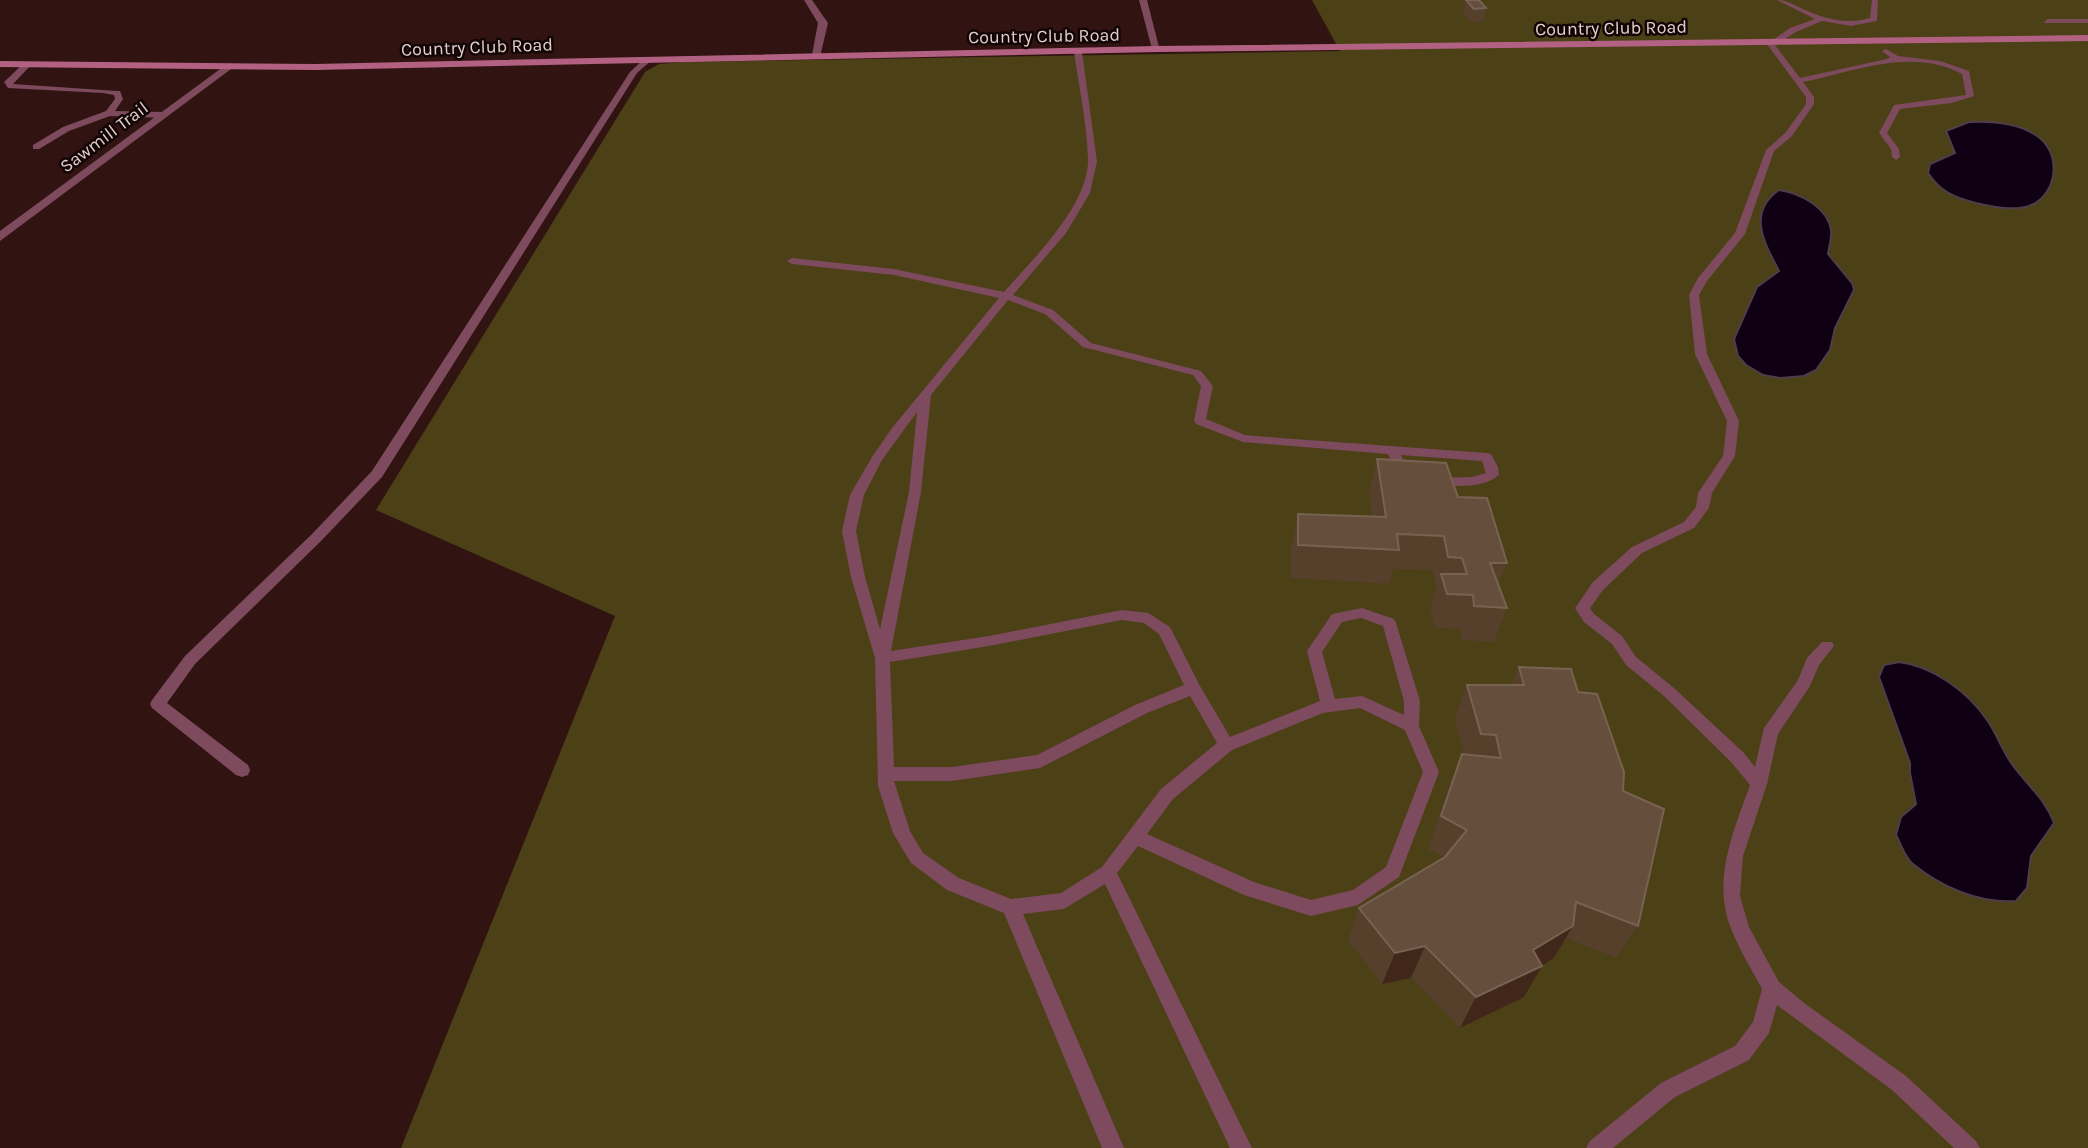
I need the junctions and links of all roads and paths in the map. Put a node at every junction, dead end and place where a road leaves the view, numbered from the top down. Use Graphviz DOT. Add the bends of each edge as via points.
graph roads {
  1 [pos="808,0"];
  2 [pos="1143,0"];
  3 [pos="1780,0"];
  4 [pos="1875,0"];
  5 [pos="1822,19"];
  6 [pos="2048,21"];
  7 [pos="2088,21"];
  8 [pos="1850,22"];
  9 [pos="1857,29"];
  10 [pos="2088,38"];
  11 [pos="1773,42"];
  12 [pos="1157,49"];
  13 [pos="1886,51"];
  14 [pos="1078,52"];
  15 [pos="817,55"];
  16 [pos="1893,58"];
  17 [pos="649,59"];
  18 [pos="0,64"];
  19 [pos="27,64"];
  20 [pos="230,66"];
  21 [pos="1799,81"];
  22 [pos="10,85"];
  23 [pos="0,88"];
  24 [pos="110,113"];
  25 [pos="164,115"];
  26 [pos="36,147"];
  27 [pos="1896,157"];
  28 [pos="0,237"];
  29 [pos="792,261"];
  30 [pos="1006,296"];
  31 [pos="920,401"];
  32 [pos="1393,450"];
  33 [pos="1827,646"];
  34 [pos="882,658"];
  35 [pos="1193,688"];
  36 [pos="1329,706"];
  37 [pos="1411,726"];
  38 [pos="1226,745"];
  39 [pos="242,770"];
  40 [pos="886,774"];
  41 [pos="1759,784"];
  42 [pos="1135,837"];
  43 [pos="1108,872"];
  44 [pos="1011,907"];
  45 [pos="1772,988"];
  46 [pos="1113,1148"];
  47 [pos="1241,1148"];
  48 [pos="1597,1148"];
  49 [pos="1969,1148"];
  1 -- 15 [label="street" via="823,23"];
  2 -- 12 [label="street"];
  3 -- 5 [label="lane"];
  4 -- 8 [label="lane" via="1874,19"];
  5 -- 8 [label="lane"];
  5 -- 11 [label="lane"];
  6 -- 7 [label="lane"];
  8 -- 9 [label="lane"];
  10 -- 11 [label="street, Country Club Road"];
  11 -- 12 [label="street, Country Club Road"];
  11 -- 21 [label="lane"];
  12 -- 14 [label="street, Country Club Road"];
  13 -- 16 [label="lane"];
  14 -- 15 [label="street, Country Club Road"];
  14 -- 30 [label="lane" via="1093,162 1084,192 1063,231"];
  15 -- 17 [label="street, Country Club Road"];
  16 -- 21 [label="lane"];
  16 -- 27 [label="lane" via="1958,68 1966,73 1970,96 1897,107 1883,133"];
  17 -- 20 [label="street, Country Club Road"];
  17 -- 39 [label="lane" via="634,72 377,474 190,660 158,704"];
  18 -- 19 [label="street, Country Club Road"];
  19 -- 20 [label="street, Country Club Road"];
  19 -- 22 [label="lane"];
  20 -- 25 [label="street, Sawmill Trail"];
  21 -- 41 [label="lane" via="1810,104 1789,134 1770,150 1740,234 1694,295 1701,354 1733,421 1729,456 1689,525 1637,550 1598,586 1582,608 1617,640 1631,661 1738,758"];
  22 -- 23 [label="lane"];
  22 -- 24 [label="lane" via="117,93 119,99"];
  24 -- 25 [label="lane"];
  24 -- 26 [label="lane" via="66,129"];
  25 -- 28 [label="street, Sawmill Trail"];
  29 -- 30 [label="lane" via="894,272"];
  30 -- 31 [label="lane"];
  30 -- 32 [label="lane" via="1049,312 1087,345 1197,373 1207,386 1200,421 1206,425 1243,438"];
  31 -- 34 [label="lane" via="915,492"];
  31 -- 34 [label="lane" via="876,460 858,495 849,531"];
  32 -- 32 [label="lane" via="1487,457 1493,475 1464,483 1410,479"];
  33 -- 41 [label="lane" via="1812,662 1805,682 1770,732"];
  34 -- 35 [label="lane" via="1122,615 1148,618 1165,631"];
  34 -- 40 [label="lane"];
  35 -- 38 [label="lane"];
  35 -- 40 [label="lane" via="1040,761 952,774"];
  36 -- 37 [label="lane" via="1362,702"];
  36 -- 37 [label="lane" via="1314,651 1337,618 1362,613 1389,623 1412,701"];
  36 -- 38 [label="lane"];
  37 -- 42 [label="lane" via="1431,772 1393,872 1358,897 1311,908 1250,889"];
  38 -- 42 [label="lane" via="1167,794"];
  40 -- 44 [label="lane" via="902,833 917,858 953,884"];
  41 -- 45 [label="lane" via="1734,856 1731,896 1740,929"];
  42 -- 43 [label="lane"];
  43 -- 44 [label="lane" via="1064,901"];
  43 -- 47 [label="lane"];
  44 -- 46 [label="lane"];
  45 -- 48 [label="lane" via="1762,1026 1742,1053 1668,1090"];
  45 -- 49 [label="lane" via="1899,1083"];
}
